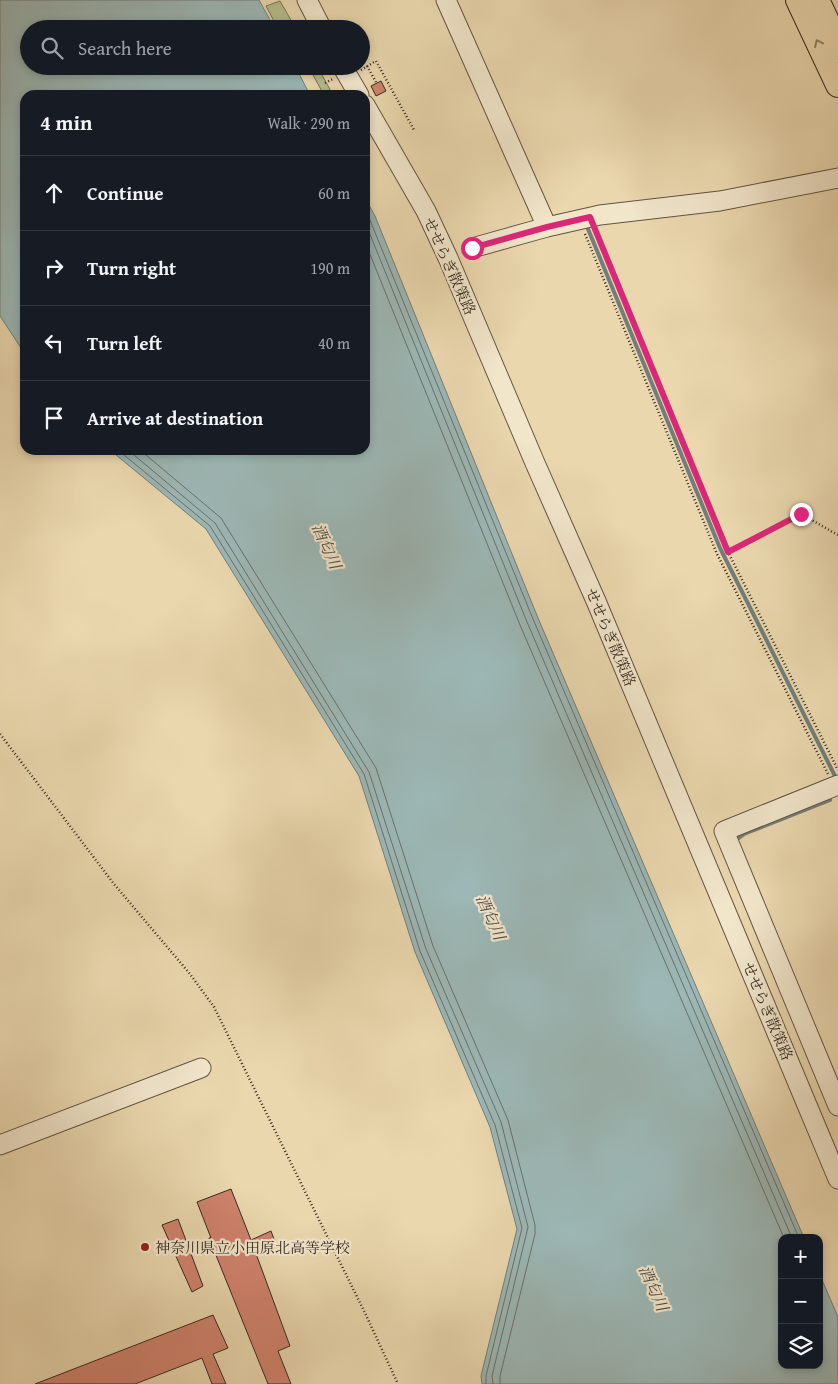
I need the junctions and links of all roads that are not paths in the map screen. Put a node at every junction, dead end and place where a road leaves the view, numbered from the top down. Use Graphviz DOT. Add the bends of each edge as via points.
graph roads {
  1 [pos="307,0"];
  2 [pos="446,0"];
  3 [pos="798,0"];
  4 [pos="817,0"];
  5 [pos="317,20"];
  6 [pos="838,44"];
  7 [pos="347,75"];
  8 [pos="838,85"];
  9 [pos="356,90"];
  10 [pos="370,114"];
  11 [pos="838,178"];
  12 [pos="547,227"];
  13 [pos="472,248"];
  14 [pos="837,780"];
  15 [pos="200,1068"];
  16 [pos="838,1106"];
  17 [pos="0,1145"];
  18 [pos="838,1179"];
  1 -- 5 [label="street"];
  2 -- 12 [label="street"];
  8 -- 3 [label="main road, one-way"];
  4 -- 6 [label="main road"];
  7 -- 9 [label="street"];
  10 -- 18 [label="street, せせらぎ散策路" via="448,258 596,601"];
  11 -- 12 [label="street" via="720,201 584,218"];
  12 -- 13 [label="street"];
  14 -- 16 [label="street" via="724,831"];
  15 -- 17 [label="street"];
}
